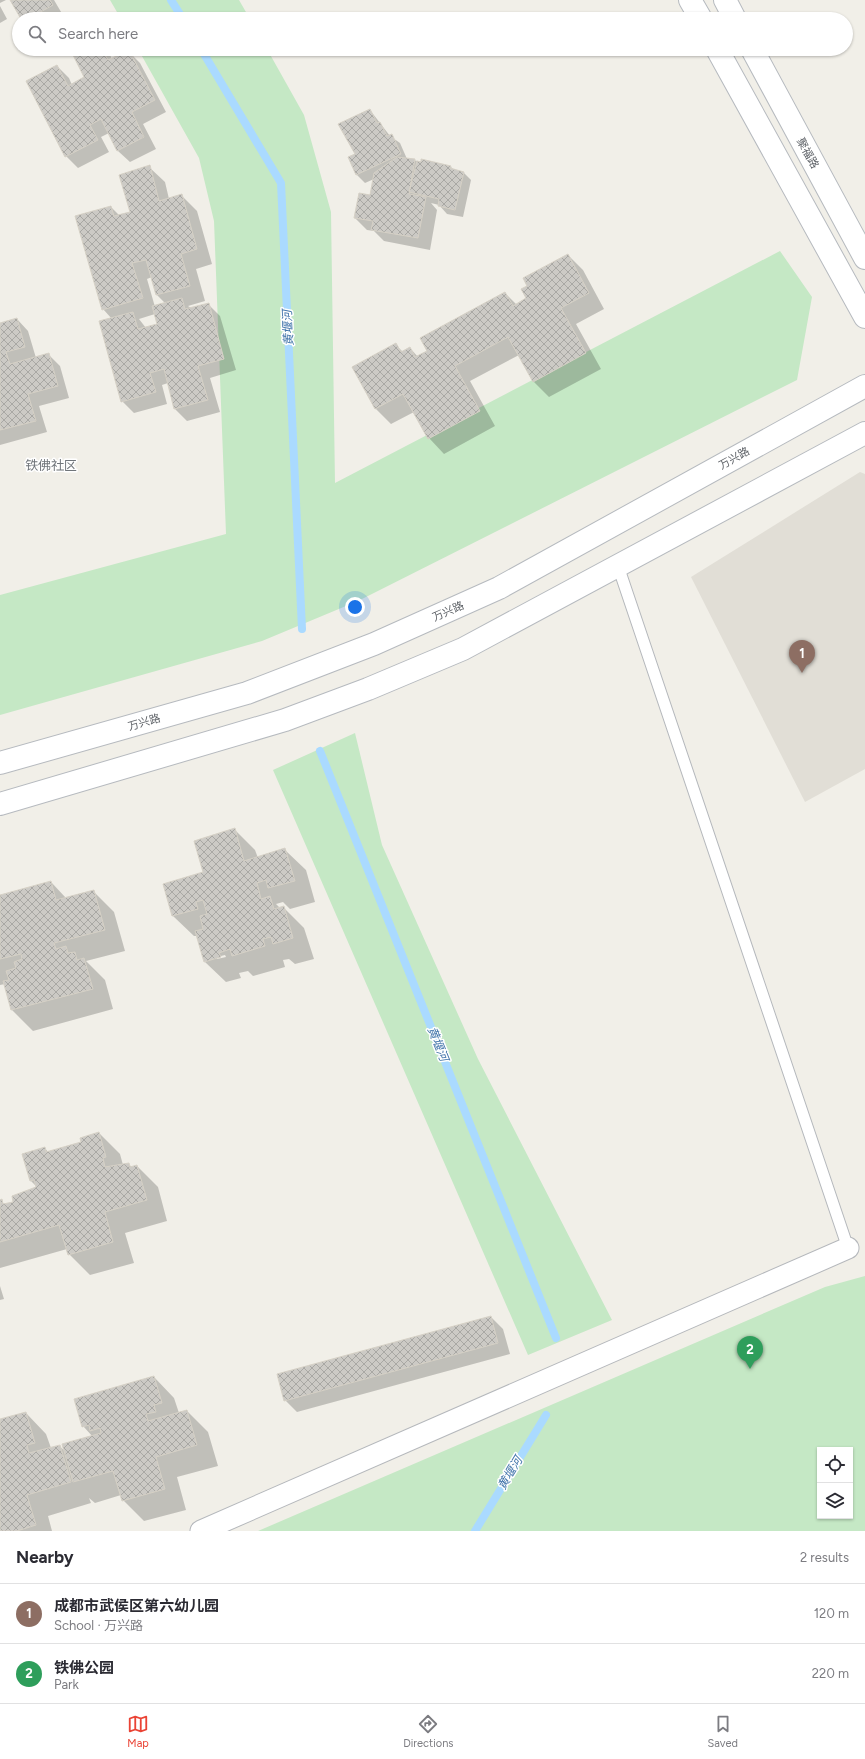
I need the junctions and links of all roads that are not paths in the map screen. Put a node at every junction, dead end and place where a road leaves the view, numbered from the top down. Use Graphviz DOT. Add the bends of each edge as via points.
graph roads {
  1 [pos="690,0"];
  2 [pos="725,0"];
  3 [pos="697,12"];
  4 [pos="731,12"];
  5 [pos="721,56"];
  6 [pos="756,56"];
  7 [pos="865,258"];
  8 [pos="865,317"];
  9 [pos="865,386"];
  10 [pos="865,433"];
  11 [pos="618,566"];
  12 [pos="0,763"];
  13 [pos="0,804"];
  14 [pos="848,1248"];
  15 [pos="201,1531"];
  1 -- 3 [label="main road"];
  2 -- 4 [label="main road"];
  5 -- 8 [label="main road"];
  6 -- 7 [label="main road, 聚福路"];
  9 -- 12 [label="main road, 万兴路" via="499,588 374,644 246,693"];
  10 -- 11 [label="main road"];
  11 -- 13 [label="main road" via="463,649 368,689 285,720"];
  11 -- 14 [label="lane"];
  14 -- 15 [label="street"];
}
